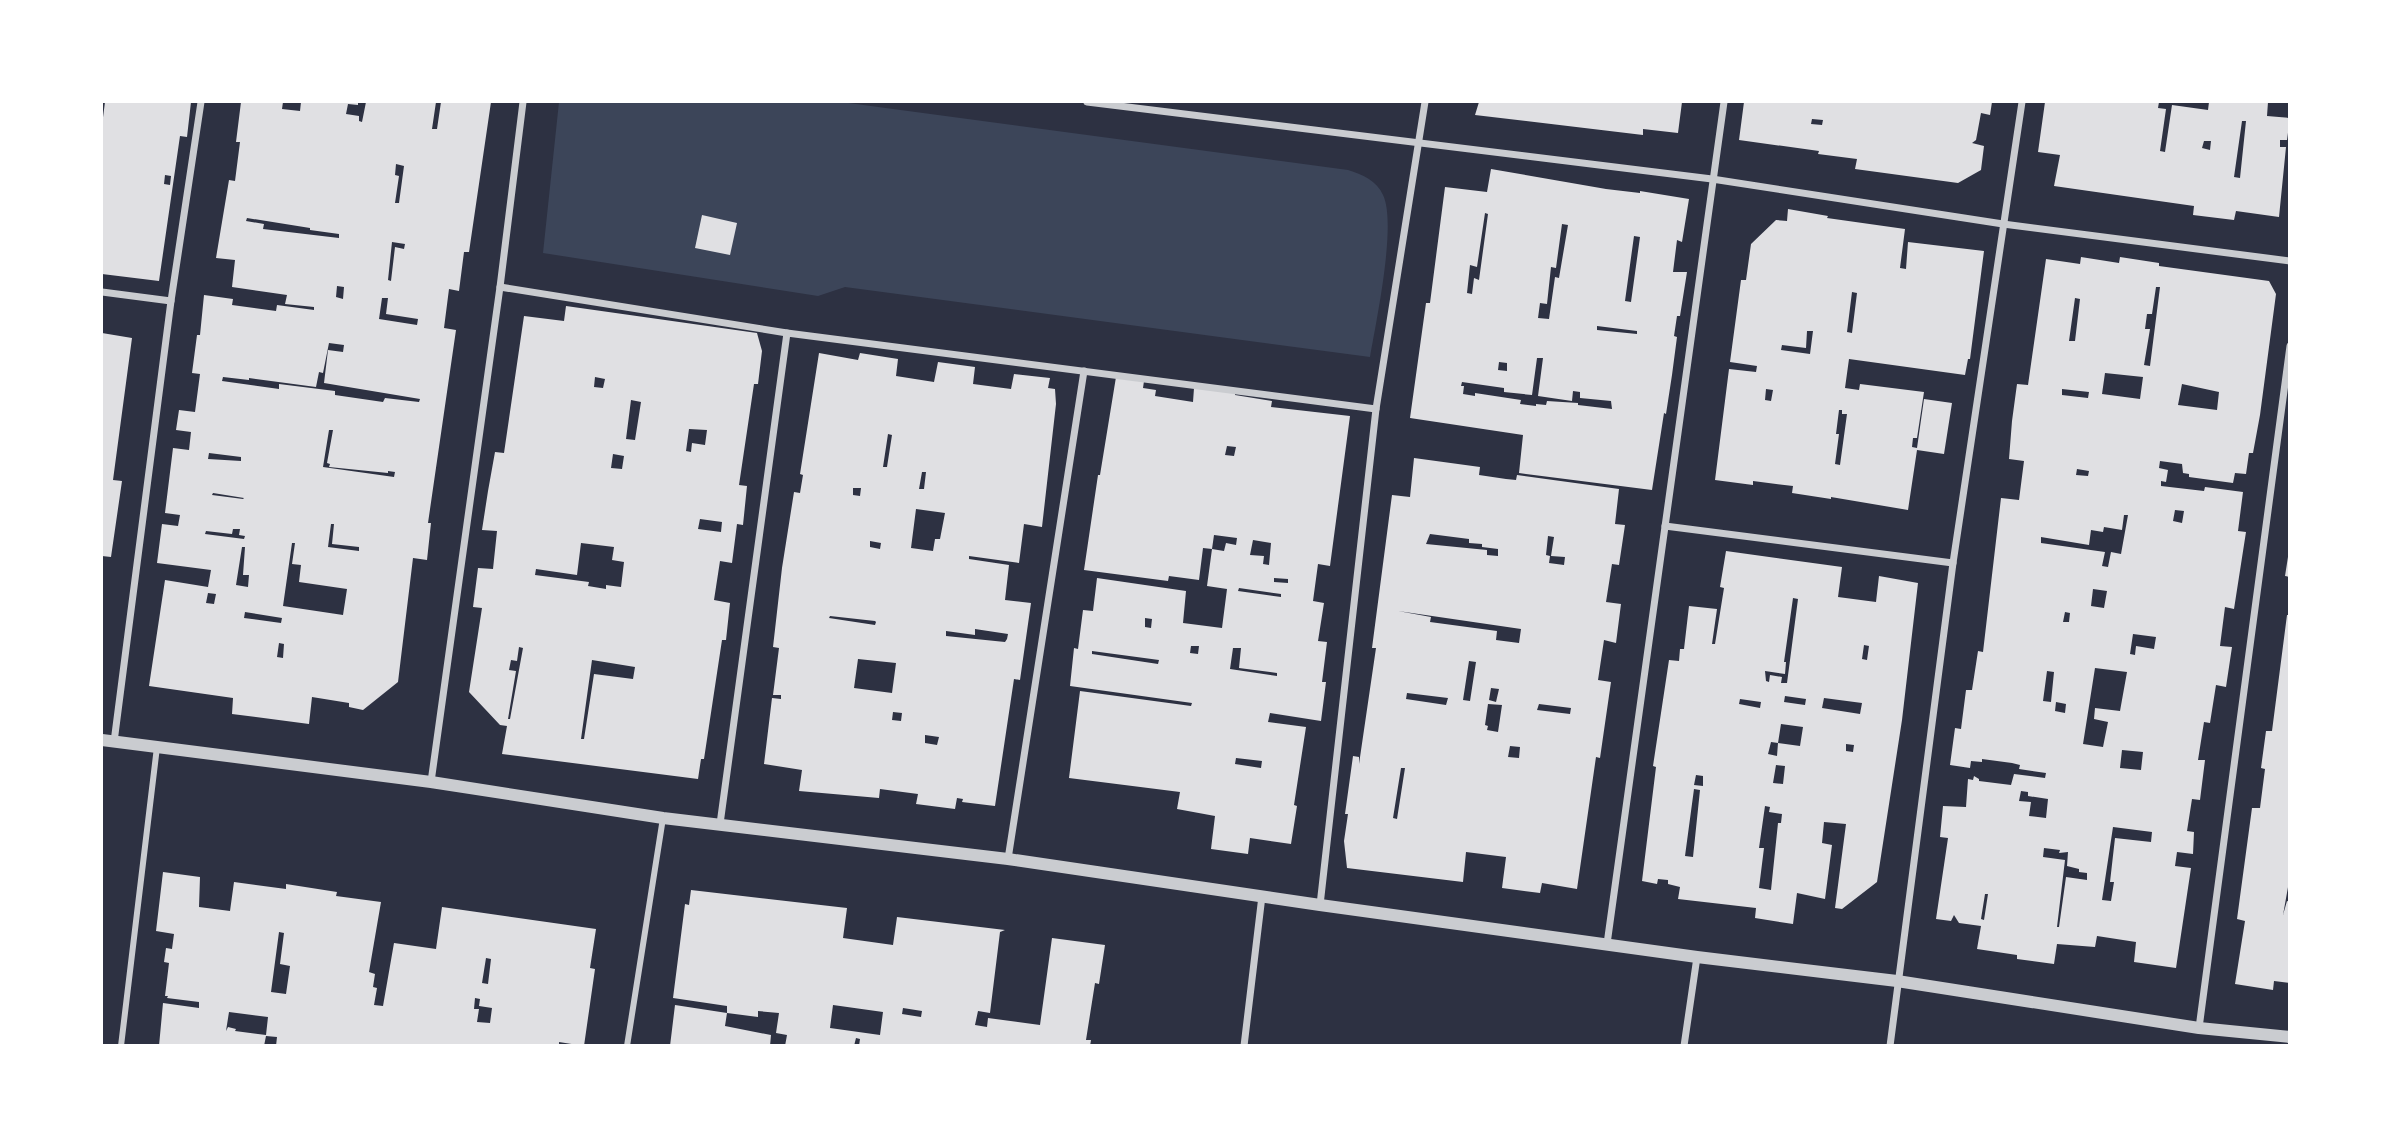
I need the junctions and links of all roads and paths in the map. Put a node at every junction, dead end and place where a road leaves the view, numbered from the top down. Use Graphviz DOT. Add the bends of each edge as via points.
graph roads {
  1 [pos="201,102"];
  2 [pos="523,102"];
  3 [pos="1087,102"];
  4 [pos="1425,102"];
  5 [pos="1724,102"];
  6 [pos="2022,102"];
  7 [pos="1419,143"];
  8 [pos="1712,179"];
  9 [pos="2003,225"];
  10 [pos="2290,261"];
  11 [pos="500,287"];
  12 [pos="102,292"];
  13 [pos="171,301"];
  14 [pos="787,333"];
  15 [pos="2290,346"];
  16 [pos="1084,371"];
  17 [pos="1376,409"];
  18 [pos="1665,526"];
  19 [pos="1953,563"];
  20 [pos="108,741"];
  21 [pos="157,747"];
  22 [pos="431,782"];
  23 [pos="663,818"];
  24 [pos="720,824"];
  25 [pos="1008,859"];
  26 [pos="1262,896"];
  27 [pos="1320,905"];
  28 [pos="1606,944"];
  29 [pos="1697,957"];
  30 [pos="1897,981"];
  31 [pos="2199,1028"];
  32 [pos="2290,1037"];
  33 [pos="2256,1039"];
  34 [pos="121,1045"];
  35 [pos="628,1045"];
  36 [pos="1244,1045"];
  37 [pos="1684,1045"];
  38 [pos="1890,1045"];
  1 -- 13 [label="street"];
  2 -- 11 [label="street"];
  3 -- 7 [label="street"];
  4 -- 7 [label="street"];
  5 -- 8 [label="street"];
  6 -- 9 [label="street"];
  7 -- 8 [label="street"];
  7 -- 17 [label="street"];
  8 -- 9 [label="street"];
  8 -- 18 [label="street"];
  9 -- 10 [label="street"];
  9 -- 19 [label="street"];
  11 -- 14 [label="street"];
  11 -- 22 [label="street"];
  12 -- 13 [label="street"];
  13 -- 20 [label="street"];
  14 -- 16 [label="street"];
  14 -- 24 [label="street"];
  15 -- 31 [label="street"];
  16 -- 17 [label="street"];
  16 -- 25 [label="street"];
  17 -- 27 [label="street"];
  18 -- 19 [label="street"];
  18 -- 28 [label="street"];
  19 -- 30 [label="street"];
  20 -- 21 [label="street"];
  21 -- 22 [label="street"];
  21 -- 34 [label="street"];
  22 -- 23 [label="street"];
  23 -- 24 [label="street"];
  23 -- 35 [label="street"];
  24 -- 25 [label="street"];
  25 -- 26 [label="street"];
  26 -- 27 [label="street"];
  26 -- 36 [label="street"];
  27 -- 28 [label="street"];
  28 -- 29 [label="street"];
  29 -- 30 [label="street"];
  29 -- 37 [label="street"];
  30 -- 31 [label="street"];
  30 -- 38 [label="street"];
  31 -- 33 [label="street"];
  32 -- 33 [label="street"];
}
